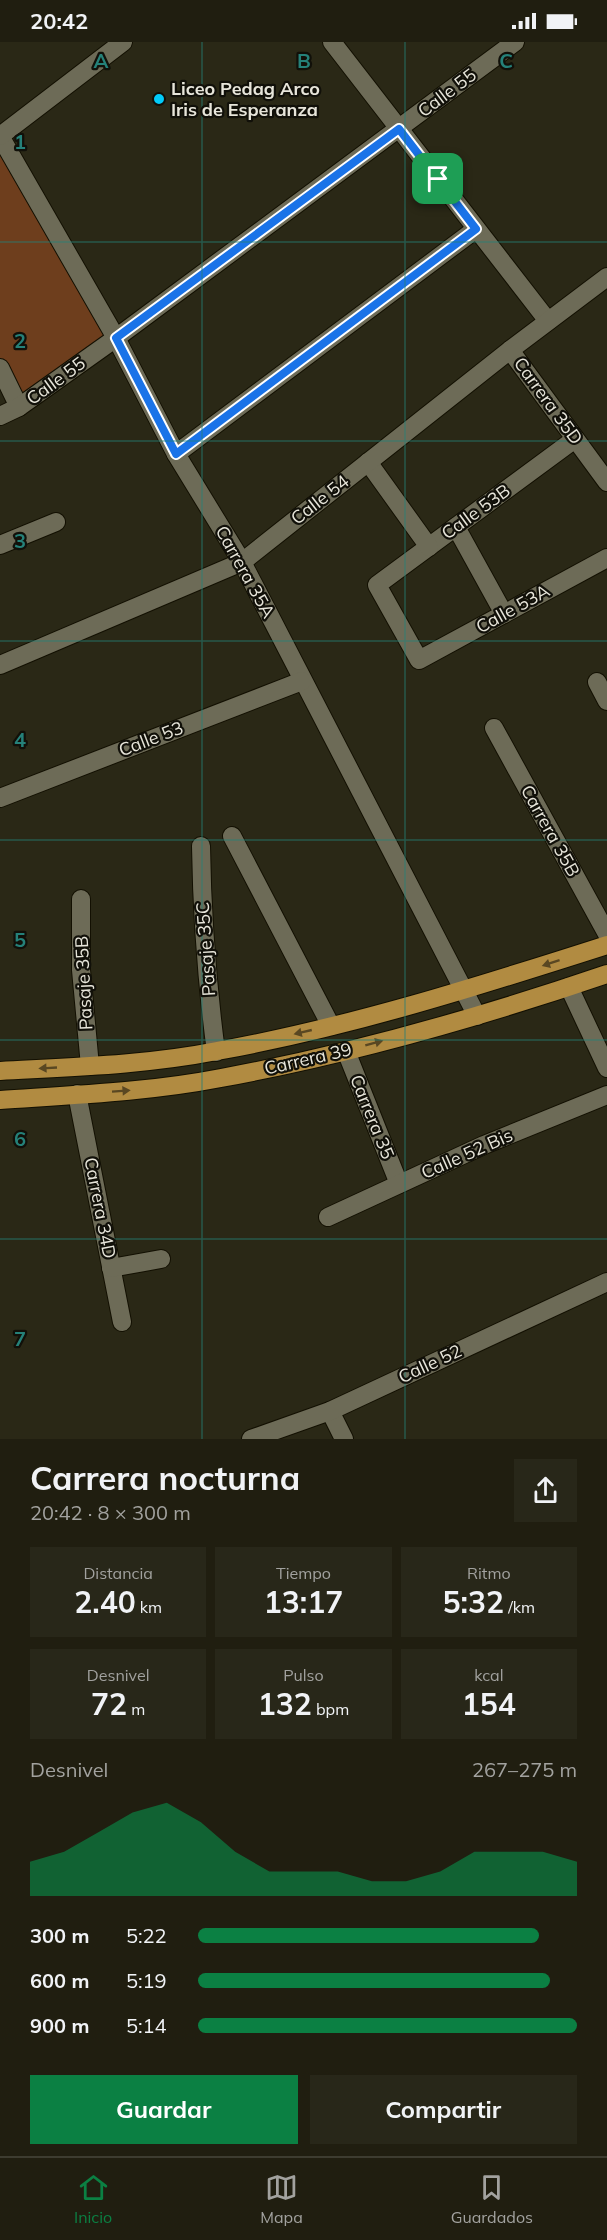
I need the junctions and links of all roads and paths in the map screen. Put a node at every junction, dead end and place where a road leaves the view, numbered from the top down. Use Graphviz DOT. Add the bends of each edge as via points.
graph roads {
  1 [pos="123,42"];
  2 [pos="332,42"];
  3 [pos="515,42"];
  4 [pos="399,129"];
  5 [pos="0,136"];
  6 [pos="476,229"];
  7 [pos="605,282"];
  8 [pos="548,321"];
  9 [pos="116,338"];
  10 [pos="510,350"];
  11 [pos="0,368"];
  12 [pos="19,407"];
  13 [pos="0,416"];
  14 [pos="575,439"];
  15 [pos="176,454"];
  16 [pos="368,462"];
  17 [pos="607,482"];
  18 [pos="56,522"];
  19 [pos="456,527"];
  20 [pos="0,545"];
  21 [pos="429,546"];
  22 [pos="607,558"];
  23 [pos="242,561"];
  24 [pos="504,614"];
  25 [pos="419,660"];
  26 [pos="0,665"];
  27 [pos="302,681"];
  28 [pos="597,682"];
  29 [pos="607,701"];
  30 [pos="494,728"];
  31 [pos="0,798"];
  32 [pos="232,836"];
  33 [pos="201,846"];
  34 [pos="81,899"];
  35 [pos="607,934"];
  36 [pos="607,945"];
  37 [pos="607,974"];
  38 [pos="569,987"];
  39 [pos="463,991"];
  40 [pos="477,1016"];
  41 [pos="331,1026"];
  42 [pos="345,1050"];
  43 [pos="216,1052"];
  44 [pos="90,1066"];
  45 [pos="607,1068"];
  46 [pos="0,1071"];
  47 [pos="77,1094"];
  48 [pos="607,1095"];
  49 [pos="0,1100"];
  50 [pos="399,1184"];
  51 [pos="328,1217"];
  52 [pos="161,1259"];
  53 [pos="111,1268"];
  54 [pos="607,1282"];
  55 [pos="122,1322"];
  56 [pos="330,1411"];
  57 [pos="251,1439"];
  58 [pos="344,1439"];
  1 -- 5 [label="street"];
  2 -- 4 [label="street"];
  3 -- 4 [label="street, Calle 55"];
  4 -- 6 [label="street"];
  4 -- 9 [label="street, Calle 55"];
  5 -- 9 [label="street, Carrera 35A"];
  6 -- 8 [label="street"];
  6 -- 15 [label="street"];
  7 -- 8 [label="street, Calle 54"];
  8 -- 10 [label="street, Calle 54"];
  9 -- 12 [label="street, Calle 55"];
  9 -- 15 [label="street, Carrera 35A"];
  10 -- 14 [label="street, Carrera 35D"];
  10 -- 16 [label="street, Calle 54"];
  11 -- 12 [label="street"];
  12 -- 13 [label="street, Calle 55"];
  14 -- 17 [label="street, Carrera 35D"];
  14 -- 19 [label="street, Calle 53B"];
  15 -- 23 [label="street, Carrera 35A"];
  16 -- 21 [label="street"];
  16 -- 23 [label="street, Calle 54"];
  18 -- 20 [label="street"];
  19 -- 21 [label="street, Calle 53B"];
  19 -- 24 [label="street"];
  21 -- 25 [label="street, Calle 53B" via="377,585"];
  22 -- 24 [label="street, Calle 53A"];
  23 -- 26 [label="street, Calle 54"];
  23 -- 27 [label="street, Carrera 35A"];
  24 -- 25 [label="street, Calle 53A"];
  27 -- 31 [label="street, Calle 53"];
  27 -- 39 [label="street, Carrera 35A"];
  28 -- 29 [label="street"];
  30 -- 35 [label="street, Carrera 35B"];
  32 -- 41 [label="street"];
  33 -- 43 [label="street, Pasaje 35C" via="203,937"];
  34 -- 44 [label="street, Pasaje 35B" via="81,970"];
  36 -- 39 [label="main road, Carrera 39, one-way"];
  37 -- 38 [label="main road, Carrera 39"];
  38 -- 40 [label="main road, Carrera 39"];
  38 -- 45 [label="street"];
  39 -- 40 [label="street, Carrera 35A"];
  39 -- 41 [label="main road, Carrera 39"];
  42 -- 40 [label="main road, Carrera 39, one-way"];
  41 -- 43 [label="main road, Carrera 39, one-way"];
  47 -- 42 [label="main road, Carrera 39, one-way" via="220,1079"];
  42 -- 50 [label="street, Carrera 35"];
  43 -- 44 [label="main road, Carrera 39"];
  44 -- 46 [label="main road, Carrera 39, one-way"];
  47 -- 49 [label="main road, Carrera 39"];
  47 -- 53 [label="street, Carrera 34D"];
  48 -- 50 [label="street, Calle 52 Bis"];
  50 -- 51 [label="street, Calle 52 Bis"];
  52 -- 53 [label="street"];
  53 -- 55 [label="street, Carrera 34D"];
  54 -- 56 [label="street, Calle 52"];
  56 -- 57 [label="street, Calle 52"];
  56 -- 58 [label="street"];
}
